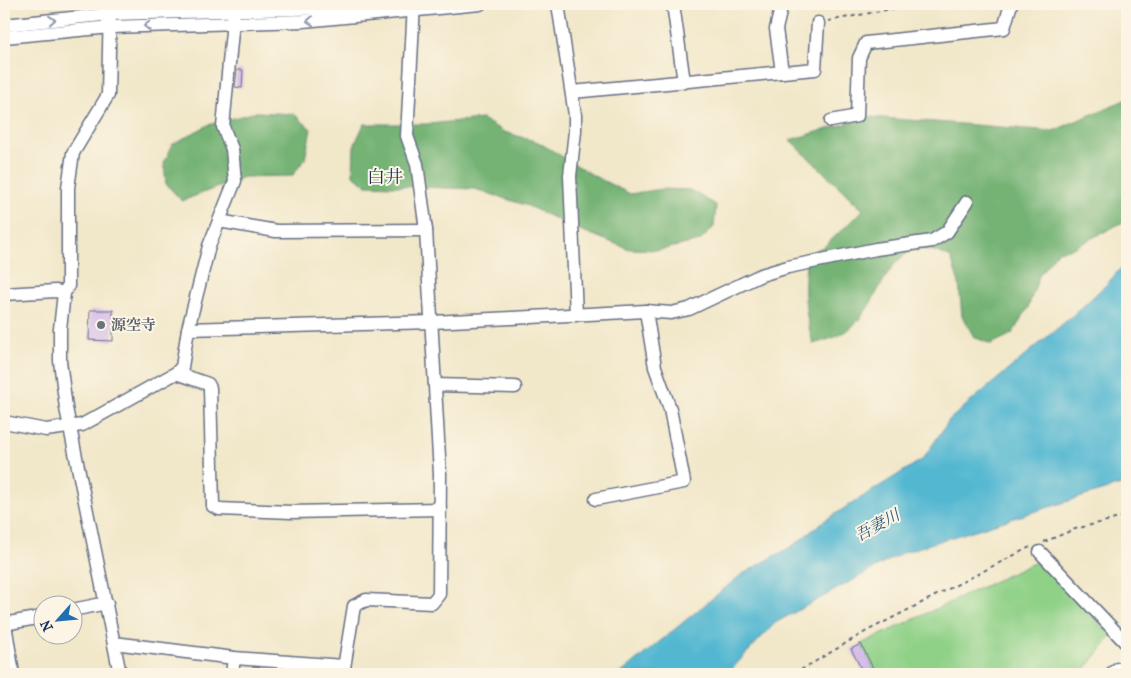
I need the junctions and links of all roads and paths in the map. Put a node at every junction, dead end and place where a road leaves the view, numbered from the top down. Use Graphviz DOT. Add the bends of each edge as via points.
graph roads {
  1 [pos="372,4"];
  2 [pos="480,4"];
  3 [pos="558,4"];
  4 [pos="673,4"];
  5 [pos="782,4"];
  6 [pos="918,4"];
  7 [pos="1011,4"];
  8 [pos="415,8"];
  9 [pos="111,17"];
  10 [pos="234,17"];
  11 [pos="818,23"];
  12 [pos="4,25"];
  13 [pos="4,36"];
  14 [pos="782,72"];
  15 [pos="684,82"];
  16 [pos="572,92"];
  17 [pos="831,121"];
  18 [pos="967,202"];
  19 [pos="219,221"];
  20 [pos="426,230"];
  21 [pos="64,293"];
  22 [pos="4,294"];
  23 [pos="646,311"];
  24 [pos="576,315"];
  25 [pos="432,322"];
  26 [pos="188,329"];
  27 [pos="176,373"];
  28 [pos="435,385"];
  29 [pos="515,387"];
  30 [pos="4,422"];
  31 [pos="72,427"];
  32 [pos="596,499"];
  33 [pos="440,509"];
  34 [pos="1127,516"];
  35 [pos="1037,547"];
  36 [pos="107,603"];
  37 [pos="82,608"];
  38 [pos="32,619"];
  39 [pos="4,624"];
  40 [pos="114,643"];
  41 [pos="1127,644"];
  42 [pos="234,658"];
  43 [pos="343,670"];
  44 [pos="1127,671"];
  45 [pos="13,674"];
  46 [pos="120,674"];
  47 [pos="232,674"];
  48 [pos="794,674"];
  49 [pos="1111,674"];
  1 -- 10 [label="street"];
  2 -- 8 [label="street"];
  3 -- 16 [label="street"];
  4 -- 15 [label="street"];
  5 -- 14 [label="street" via="776,29"];
  6 -- 11 [label="path"];
  7 -- 17 [label="street" via="1004,28 866,43 859,58 857,116"];
  8 -- 10 [label="street, one-way" via="303,21"];
  8 -- 20 [label="street" via="407,136 417,164"];
  9 -- 10 [label="street"];
  12 -- 9 [label="street, one-way"];
  9 -- 13 [label="street"];
  9 -- 21 [label="street" via="108,95 73,153 68,188 68,286"];
  10 -- 19 [label="street" via="223,127 232,150 235,181"];
  11 -- 14 [label="street" via="815,69"];
  14 -- 15 [label="street"];
  15 -- 16 [label="street"];
  16 -- 24 [label="street" via="575,131 570,176"];
  18 -- 23 [label="street" via="947,232 932,241 876,248 788,267 760,275 689,309 671,313"];
  19 -- 20 [label="street" via="276,231"];
  19 -- 26 [label="street" via="209,246"];
  20 -- 25 [label="street"];
  21 -- 22 [label="street"];
  21 -- 31 [label="street" via="60,361 66,408"];
  23 -- 24 [label="street"];
  23 -- 32 [label="street" via="655,367 670,409 684,482"];
  24 -- 25 [label="street"];
  25 -- 26 [label="street"];
  25 -- 28 [label="street"];
  26 -- 27 [label="street" via="182,367"];
  27 -- 31 [label="street" via="82,425"];
  27 -- 33 [label="street" via="208,384 210,388 213,506 218,509 291,512"];
  28 -- 29 [label="street"];
  28 -- 33 [label="street"];
  30 -- 31 [label="street" via="46,430"];
  31 -- 36 [label="street"];
  33 -- 43 [label="street" via="439,594 432,603 358,602 354,606"];
  34 -- 35 [label="path" via="1075,529"];
  35 -- 41 [label="street"];
  35 -- 48 [label="path" via="865,632"];
  36 -- 37 [label="street"];
  36 -- 40 [label="street"];
  38 -- 39 [label="street"];
  39 -- 45 [label="street"];
  40 -- 42 [label="street"];
  40 -- 46 [label="street"];
  42 -- 43 [label="street"];
  42 -- 47 [label="street"];
  44 -- 49 [label="street" via="1117,669"];
}
